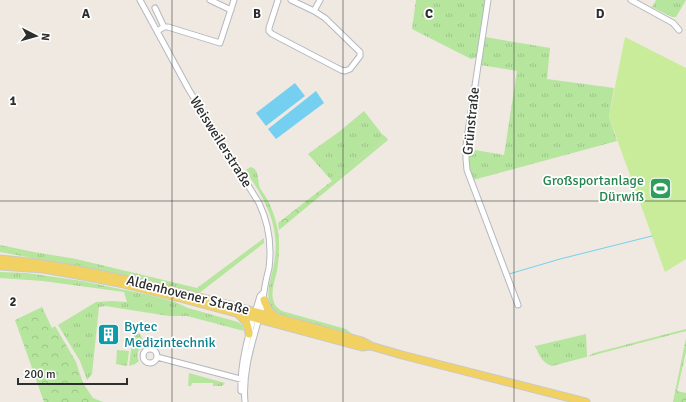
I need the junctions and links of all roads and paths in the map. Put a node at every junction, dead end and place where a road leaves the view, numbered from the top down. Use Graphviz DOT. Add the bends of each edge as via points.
graph roads {
  1 [pos="140,0"];
  2 [pos="210,0"];
  3 [pos="234,0"];
  4 [pos="278,0"];
  5 [pos="291,0"];
  6 [pos="320,0"];
  7 [pos="488,0"];
  8 [pos="632,0"];
  9 [pos="155,8"];
  10 [pos="231,10"];
  11 [pos="314,10"];
  12 [pos="164,27"];
  13 [pos="679,30"];
  14 [pos="157,31"];
  15 [pos="0,259"];
  16 [pos="0,266"];
  17 [pos="264,292"];
  18 [pos="264,300"];
  19 [pos="518,305"];
  20 [pos="238,314"];
  21 [pos="257,316"];
  22 [pos="275,317"];
  23 [pos="249,334"];
  24 [pos="371,346"];
  25 [pos="157,357"];
  26 [pos="243,380"];
  27 [pos="243,402"];
  28 [pos="586,402"];
  1 -- 14 [label="street, Weisweilerstraße"];
  2 -- 10 [label="street"];
  3 -- 10 [label="street"];
  4 -- 11 [label="street" via="269,28 272,34 341,70 350,69 360,56 360,52"];
  5 -- 11 [label="street"];
  6 -- 11 [label="street"];
  7 -- 19 [label="street, Grünstraße" via="466,145 467,170"];
  8 -- 13 [label="street" via="673,23"];
  9 -- 12 [label="street"];
  10 -- 12 [label="street" via="220,43"];
  12 -- 14 [label="street"];
  14 -- 17 [label="street, Weisweilerstraße" via="189,90 266,217 271,248"];
  15 -- 21 [label="main road, Aldenhovener Straße" via="120,278 186,293"];
  16 -- 20 [label="main road, Aldenhovener Straße" via="43,269 104,280"];
  17 -- 18 [label="street, Weisweilerstraße"];
  17 -- 21 [label="street, Weisweilerstraße" via="260,296"];
  18 -- 21 [label="street, Weisweilerstraße"];
  18 -- 22 [label="main road"];
  20 -- 21 [label="main road, Aldenhovener Straße"];
  20 -- 23 [label="main road" via="246,322"];
  21 -- 22 [label="main road, Aldenhovener Straße"];
  21 -- 23 [label="street"];
  21 -- 24 [label="main road, Aldenhovener Straße" via="362,347"];
  21 -- 26 [label="street"];
  22 -- 24 [label="main road, Aldenhovener Straße" via="362,341"];
  23 -- 26 [label="street" via="242,366"];
  24 -- 28 [label="main road, Aldenhovener Straße"];
  25 -- 26 [label="street"];
  26 -- 27 [label="street"];
}
